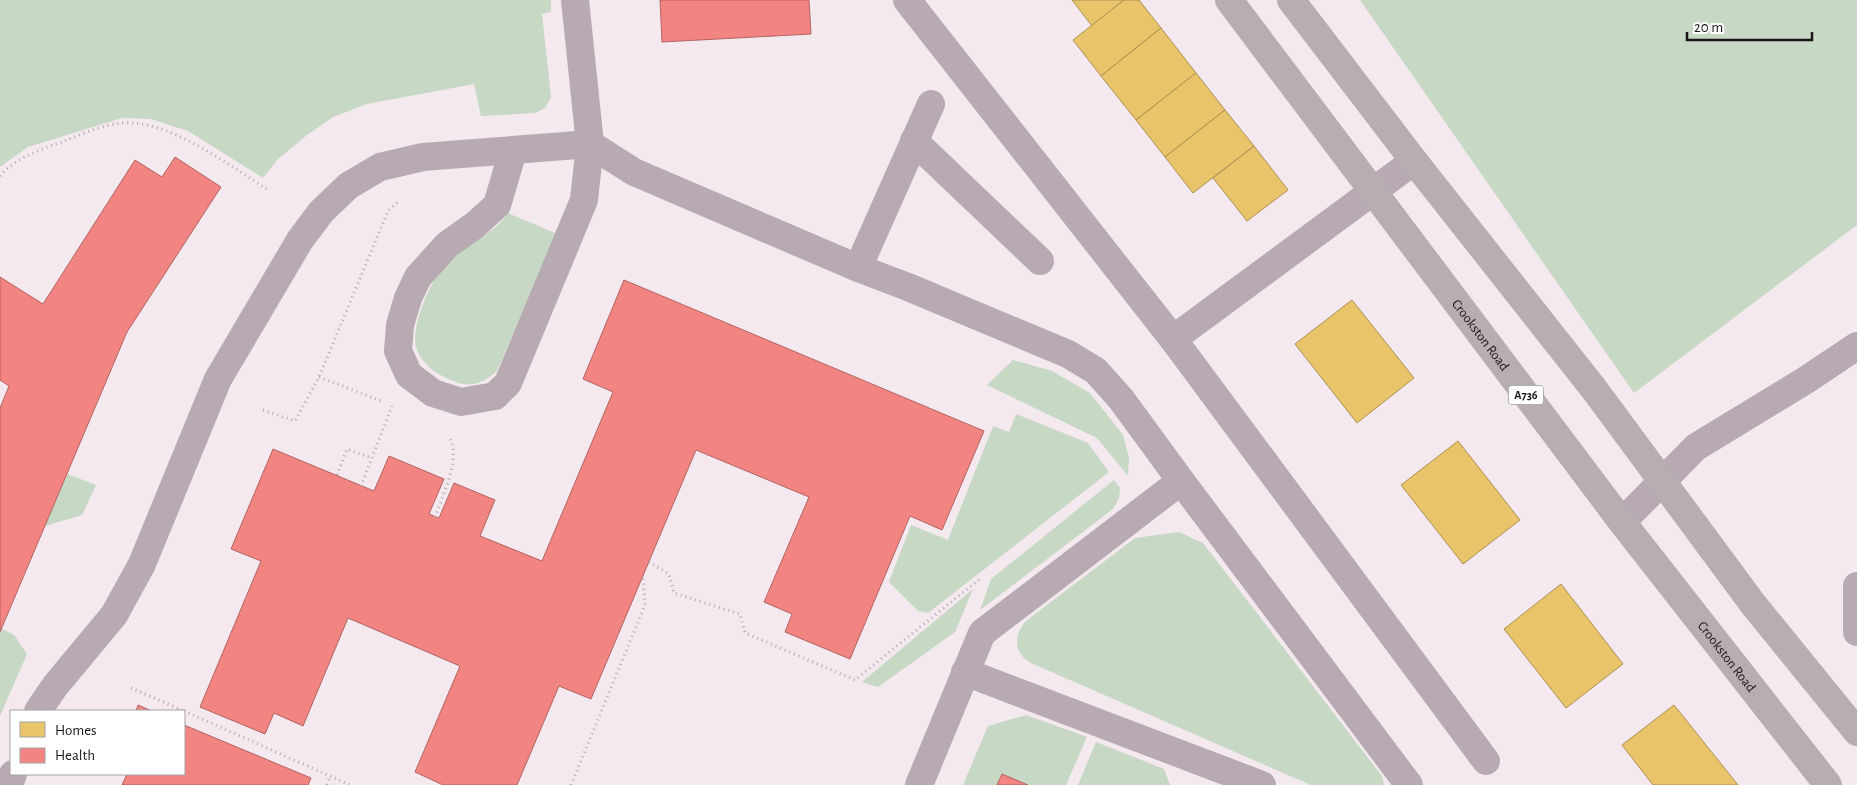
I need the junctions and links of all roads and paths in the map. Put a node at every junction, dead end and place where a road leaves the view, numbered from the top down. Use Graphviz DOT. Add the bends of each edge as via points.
graph roads {
  1 [pos="575,0"];
  2 [pos="907,0"];
  3 [pos="1229,0"];
  4 [pos="1291,0"];
  5 [pos="931,104"];
  6 [pos="914,141"];
  7 [pos="590,144"];
  8 [pos="513,151"];
  9 [pos="1414,161"];
  10 [pos="0,176"];
  11 [pos="266,189"];
  12 [pos="1372,191"];
  13 [pos="406,195"];
  14 [pos="1040,261"];
  15 [pos="858,268"];
  16 [pos="1173,339"];
  17 [pos="1857,346"];
  18 [pos="319,377"];
  19 [pos="392,406"];
  20 [pos="400,408"];
  21 [pos="263,410"];
  22 [pos="445,430"];
  23 [pos="371,458"];
  24 [pos="337,475"];
  25 [pos="1181,481"];
  26 [pos="1662,482"];
  27 [pos="361,486"];
  28 [pos="434,517"];
  29 [pos="1622,522"];
  30 [pos="649,562"];
  31 [pos="643,576"];
  32 [pos="982,577"];
  33 [pos="1857,586"];
  34 [pos="1857,632"];
  35 [pos="965,672"];
  36 [pos="131,688"];
  37 [pos="39,710"];
  38 [pos="182,710"];
  39 [pos="185,711"];
  40 [pos="1857,732"];
  41 [pos="1486,761"];
  42 [pos="330,776"];
  43 [pos="327,785"];
  44 [pos="350,785"];
  45 [pos="572,785"];
  46 [pos="919,785"];
  47 [pos="1262,785"];
  48 [pos="1409,785"];
  49 [pos="1828,785"];
  1 -- 7 [label="lane"];
  2 -- 16 [label="lane"];
  3 -- 12 [label="main road, Crookston Road / A736"];
  4 -- 9 [label="main road"];
  5 -- 6 [label="lane"];
  6 -- 14 [label="lane"];
  6 -- 15 [label="lane"];
  7 -- 8 [label="lane"];
  7 -- 8 [label="lane" via="584,200 508,382 495,396 461,402 433,393 409,375 398,351 400,325 418,278 448,246 497,205"];
  7 -- 15 [label="lane" via="634,172"];
  8 -- 37 [label="lane" via="423,157 380,167 348,186 321,212 300,240 218,379 142,564 114,615"];
  9 -- 12 [label="lane"];
  9 -- 26 [label="main road" via="1594,389"];
  10 -- 11 [label="path" via="35,152 104,126 123,123 164,129 184,138"];
  12 -- 16 [label="lane"];
  12 -- 29 [label="main road, Crookston Road / A736"];
  13 -- 18 [label="path" via="388,211"];
  15 -- 25 [label="lane" via="1068,354 1096,371 1121,399"];
  16 -- 41 [label="lane"];
  17 -- 26 [label="lane" via="1696,447"];
  18 -- 19 [label="path"];
  18 -- 21 [label="path" via="295,421"];
  19 -- 20 [label="path"];
  19 -- 23 [label="path"];
  22 -- 28 [label="path" via="453,444 452,465"];
  23 -- 24 [label="path" via="347,449"];
  23 -- 27 [label="path"];
  25 -- 35 [label="lane" via="982,633"];
  25 -- 48 [label="lane"];
  26 -- 29 [label="lane"];
  26 -- 40 [label="main road" via="1753,604"];
  29 -- 49 [label="main road, Crookston Road / A736"];
  30 -- 32 [label="path" via="669,574 674,593 740,614 745,633 855,680"];
  31 -- 45 [label="path" via="645,605"];
  33 -- 34 [label="lane"];
  35 -- 46 [label="lane"];
  35 -- 47 [label="lane"];
  36 -- 38 [label="path"];
  39 -- 42 [label="path"];
  42 -- 43 [label="path"];
  42 -- 44 [label="path"];
}
